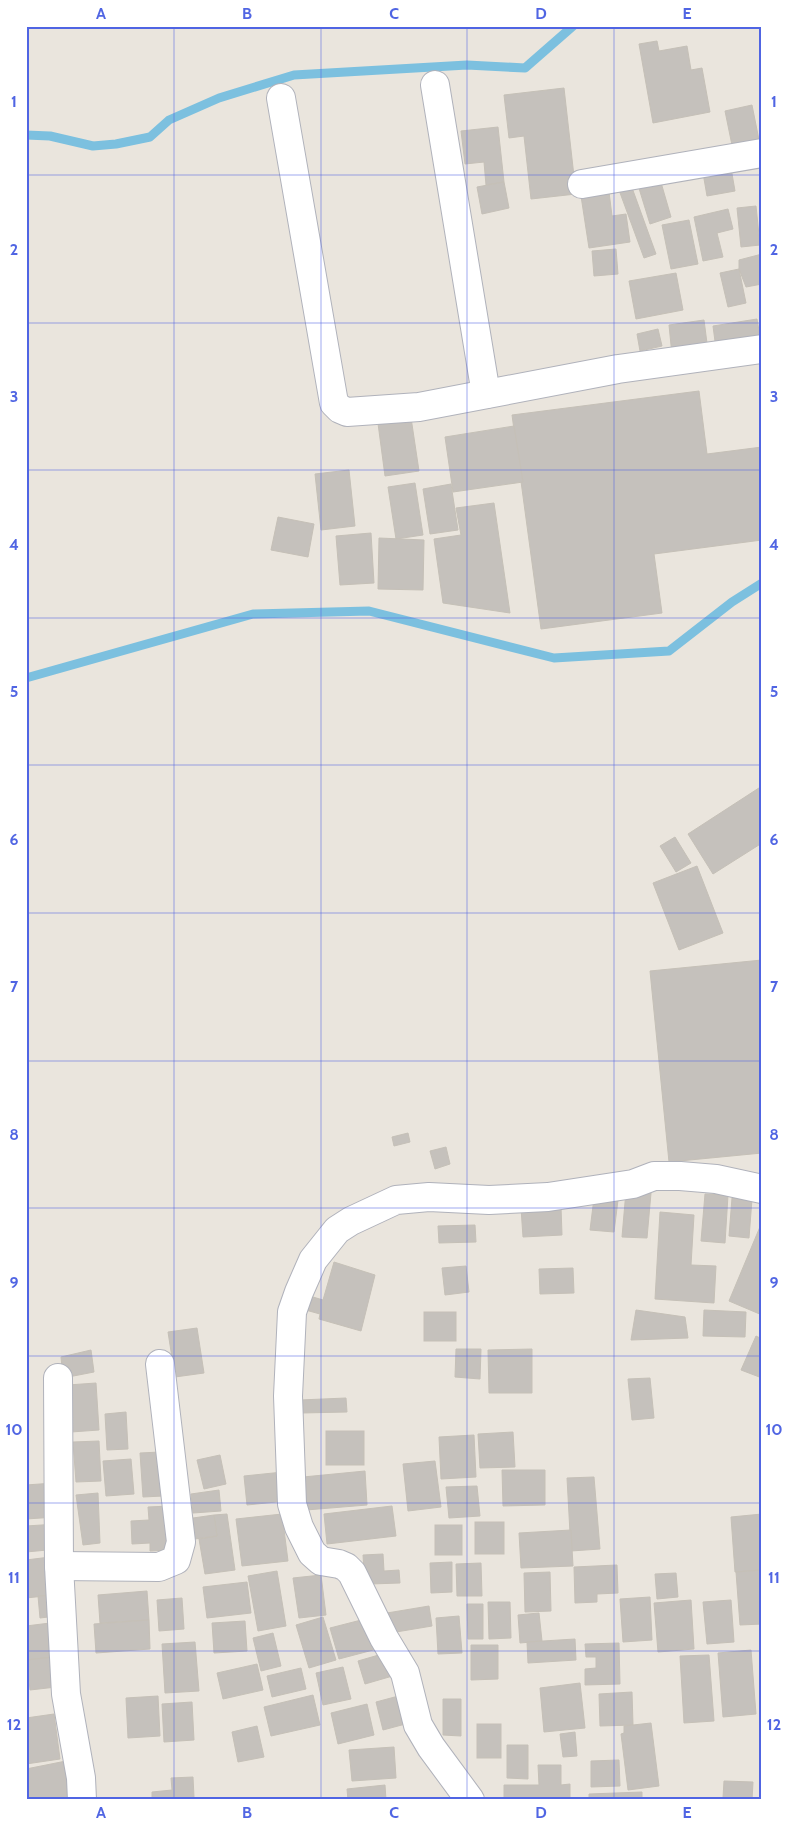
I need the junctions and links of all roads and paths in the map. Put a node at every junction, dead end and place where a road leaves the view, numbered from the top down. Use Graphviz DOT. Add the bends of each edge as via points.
graph roads {
  1 [pos="436,85"];
  2 [pos="281,98"];
  3 [pos="762,153"];
  4 [pos="582,184"];
  5 [pos="762,349"];
  6 [pos="486,394"];
  7 [pos="762,1189"];
  8 [pos="160,1364"];
  9 [pos="58,1378"];
  10 [pos="59,1566"];
  11 [pos="82,1800"];
  12 [pos="470,1800"];
  1 -- 6 [label="street"];
  2 -- 6 [label="street" via="334,403 347,412 419,407"];
  3 -- 4 [label="street"];
  5 -- 6 [label="street"];
  7 -- 12 [label="street" via="716,1180 654,1176 633,1184 548,1197 396,1200 337,1230 313,1260 292,1312 290,1330 288,1396 292,1504 312,1553 321,1561 339,1564 352,1573 405,1673 418,1725"];
  8 -- 10 [label="street" via="180,1542 176,1560 159,1568"];
  9 -- 10 [label="street"];
  10 -- 11 [label="street" via="66,1694"];
}
